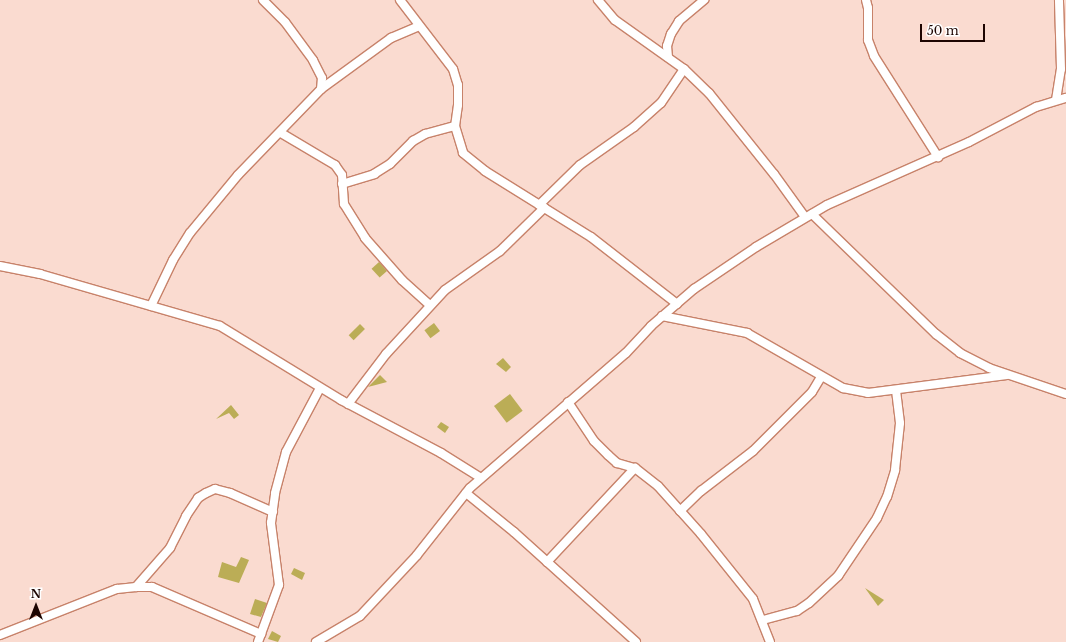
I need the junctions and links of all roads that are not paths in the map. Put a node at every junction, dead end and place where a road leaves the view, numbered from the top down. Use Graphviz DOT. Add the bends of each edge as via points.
graph roads {
  1 [pos="263,0"];
  2 [pos="400,0"];
  3 [pos="598,0"];
  4 [pos="704,0"];
  5 [pos="866,0"];
  6 [pos="1059,0"];
  7 [pos="419,26"];
  8 [pos="668,57"];
  9 [pos="684,69"];
  10 [pos="321,89"];
  11 [pos="1066,98"];
  12 [pos="1056,100"];
  13 [pos="454,126"];
  14 [pos="281,132"];
  15 [pos="938,157"];
  16 [pos="342,184"];
  17 [pos="542,207"];
  18 [pos="809,216"];
  19 [pos="0,266"];
  20 [pos="677,304"];
  21 [pos="430,305"];
  22 [pos="152,306"];
  23 [pos="662,316"];
  24 [pos="1007,375"];
  25 [pos="821,377"];
  26 [pos="320,388"];
  27 [pos="896,391"];
  28 [pos="1066,394"];
  29 [pos="568,402"];
  30 [pos="348,404"];
  31 [pos="635,468"];
  32 [pos="481,478"];
  33 [pos="466,493"];
  34 [pos="680,511"];
  35 [pos="273,512"];
  36 [pos="548,562"];
  37 [pos="136,587"];
  38 [pos="763,620"];
  39 [pos="261,634"];
  40 [pos="0,635"];
  41 [pos="258,642"];
  42 [pos="316,642"];
  43 [pos="636,642"];
  44 [pos="770,642"];
  1 -- 10 [label="street" via="285,22 313,60 322,78"];
  2 -- 7 [label="street"];
  3 -- 8 [label="street" via="615,20"];
  4 -- 8 [label="street" via="679,21 667,46"];
  5 -- 15 [label="street" via="868,40 874,56"];
  6 -- 12 [label="street" via="1061,69"];
  7 -- 10 [label="street" via="391,38"];
  7 -- 13 [label="street" via="453,69 458,98"];
  8 -- 9 [label="street"];
  9 -- 17 [label="street" via="661,103 580,165"];
  9 -- 18 [label="street" via="709,93"];
  10 -- 14 [label="street"];
  11 -- 12 [label="street"];
  12 -- 15 [label="street" via="1011,119"];
  13 -- 16 [label="street" via="425,134 413,141 390,164 374,174"];
  13 -- 17 [label="street" via="463,153 485,171"];
  14 -- 16 [label="street" via="336,165 342,175"];
  14 -- 22 [label="street" via="238,175 190,233 173,260"];
  15 -- 18 [label="street"];
  16 -- 21 [label="street" via="344,204 365,238 402,280"];
  17 -- 20 [label="street" via="591,237"];
  17 -- 21 [label="street" via="500,251 445,290"];
  18 -- 20 [label="street" via="756,247 694,289"];
  18 -- 24 [label="street" via="936,334 960,353"];
  19 -- 22 [label="street" via="40,274"];
  20 -- 23 [label="street"];
  21 -- 30 [label="street" via="386,354"];
  22 -- 26 [label="street" via="220,326"];
  23 -- 25 [label="street" via="747,332"];
  23 -- 29 [label="street" via="626,353"];
  24 -- 27 [label="street"];
  24 -- 28 [label="street"];
  25 -- 27 [label="street" via="843,388 868,393"];
  25 -- 34 [label="street" via="812,392 753,451"];
  26 -- 30 [label="street"];
  26 -- 35 [label="street" via="286,452"];
  27 -- 38 [label="street" via="900,423 895,470 877,518 838,576 809,603 797,612"];
  29 -- 31 [label="street" via="594,440 608,455 617,463"];
  29 -- 32 [label="street"];
  30 -- 32 [label="street" via="441,453"];
  31 -- 34 [label="street" via="658,486"];
  31 -- 36 [label="street"];
  32 -- 33 [label="street"];
  33 -- 36 [label="street"];
  33 -- 42 [label="street" via="381,595 360,616"];
  34 -- 38 [label="street" via="743,586"];
  35 -- 37 [label="street" via="252,501 216,489 206,493 198,498 186,516 170,548"];
  35 -- 39 [label="street" via="272,529 279,585"];
  36 -- 43 [label="street"];
  37 -- 39 [label="street" via="152,587"];
  37 -- 40 [label="street" via="118,589"];
  38 -- 44 [label="street"];
  39 -- 41 [label="street"];
}
